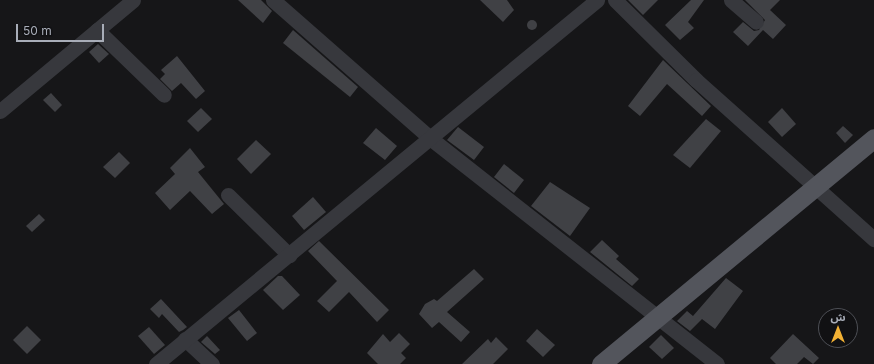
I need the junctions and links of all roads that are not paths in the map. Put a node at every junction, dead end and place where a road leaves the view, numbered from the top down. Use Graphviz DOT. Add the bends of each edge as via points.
graph roads {
  1 [pos="133,0"];
  2 [pos="273,0"];
  3 [pos="597,0"];
  4 [pos="615,0"];
  5 [pos="731,0"];
  6 [pos="756,22"];
  7 [pos="97,30"];
  8 [pos="164,95"];
  9 [pos="0,111"];
  10 [pos="430,138"];
  11 [pos="874,138"];
  12 [pos="816,186"];
  13 [pos="228,195"];
  14 [pos="874,239"];
  15 [pos="289,255"];
  16 [pos="658,316"];
  17 [pos="185,339"];
  18 [pos="156,364"];
  19 [pos="212,364"];
  20 [pos="601,364"];
  21 [pos="717,364"];
  1 -- 7 [label="street"];
  2 -- 10 [label="street"];
  3 -- 10 [label="street"];
  4 -- 12 [label="street" via="696,80"];
  5 -- 6 [label="street"];
  7 -- 8 [label="street"];
  7 -- 9 [label="street"];
  10 -- 15 [label="street"];
  10 -- 16 [label="street"];
  11 -- 12 [label="main road"];
  12 -- 14 [label="street"];
  12 -- 16 [label="main road"];
  13 -- 15 [label="street"];
  15 -- 17 [label="street"];
  16 -- 20 [label="main road"];
  16 -- 21 [label="street"];
  17 -- 18 [label="street"];
  17 -- 19 [label="street"];
}
